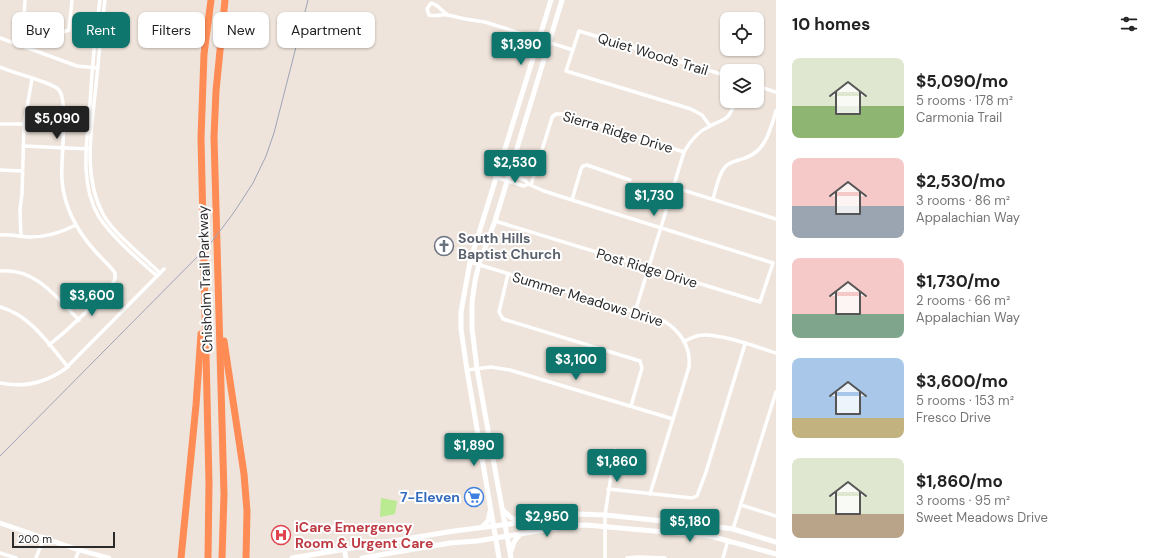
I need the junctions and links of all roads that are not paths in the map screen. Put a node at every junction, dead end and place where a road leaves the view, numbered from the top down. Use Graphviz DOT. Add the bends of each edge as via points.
graph roads {
  1 [pos="25,0"];
  2 [pos="72,0"];
  3 [pos="100,0"];
  4 [pos="105,0"];
  5 [pos="211,0"];
  6 [pos="225,0"];
  7 [pos="551,0"];
  8 [pos="562,0"];
  9 [pos="448,14"];
  10 [pos="0,38"];
  11 [pos="539,39"];
  12 [pos="548,42"];
  13 [pos="573,50"];
  14 [pos="0,67"];
  15 [pos="92,68"];
  16 [pos="98,68"];
  17 [pos="720,74"];
  18 [pos="32,79"];
  19 [pos="764,88"];
  20 [pos="776,92"];
  21 [pos="733,108"];
  22 [pos="776,111"];
  23 [pos="775,117"];
  24 [pos="0,124"];
  25 [pos="24,124"];
  26 [pos="710,126"];
  27 [pos="23,146"];
  28 [pos="62,148"];
  29 [pos="88,149"];
  30 [pos="684,152"];
  31 [pos="0,170"];
  32 [pos="22,171"];
  33 [pos="497,171"];
  34 [pos="508,175"];
  35 [pos="495,178"];
  36 [pos="630,180"];
  37 [pos="507,181"];
  38 [pos="529,185"];
  39 [pos="673,187"];
  40 [pos="713,199"];
  41 [pos="572,200"];
  42 [pos="776,219"];
  43 [pos="495,221"];
  44 [pos="76,225"];
  45 [pos="661,228"];
  46 [pos="0,235"];
  47 [pos="21,236"];
  48 [pos="470,262"];
  49 [pos="479,264"];
  50 [pos="649,268"];
  51 [pos="164,269"];
  52 [pos="0,271"];
  53 [pos="160,273"];
  54 [pos="508,274"];
  55 [pos="157,276"];
  56 [pos="204,302"];
  57 [pos="219,304"];
  58 [pos="0,307"];
  59 [pos="635,312"];
  60 [pos="79,320"];
  61 [pos="685,341"];
  62 [pos="745,344"];
  63 [pos="49,345"];
  64 [pos="776,353"];
  65 [pos="68,367"];
  66 [pos="477,369"];
  67 [pos="467,370"];
  68 [pos="0,383"];
  69 [pos="776,392"];
  70 [pos="631,406"];
  71 [pos="673,419"];
  72 [pos="491,444"];
  73 [pos="479,446"];
  74 [pos="615,450"];
  75 [pos="608,489"];
  76 [pos="650,494"];
  77 [pos="741,505"];
  78 [pos="501,508"];
  79 [pos="490,509"];
  80 [pos="605,515"];
  81 [pos="776,516"];
  82 [pos="526,522"];
  83 [pos="0,523"];
  84 [pos="505,525"];
  85 [pos="604,526"];
  86 [pos="494,527"];
  87 [pos="480,528"];
  88 [pos="352,529"];
  89 [pos="733,529"];
  90 [pos="328,533"];
  91 [pos="520,534"];
  92 [pos="507,536"];
  93 [pos="44,537"];
  94 [pos="496,538"];
  95 [pos="406,539"];
  96 [pos="728,540"];
  97 [pos="477,541"];
  98 [pos="776,542"];
  99 [pos="344,549"];
  100 [pos="79,550"];
  101 [pos="407,550"];
  102 [pos="498,552"];
  103 [pos="769,552"];
  104 [pos="0,553"];
  105 [pos="208,554"];
  106 [pos="222,554"];
  107 [pos="776,554"];
  108 [pos="510,556"];
  109 [pos="16,558"];
  110 [pos="36,558"];
  111 [pos="76,558"];
  112 [pos="109,558"];
  113 [pos="181,558"];
  114 [pos="246,558"];
  115 [pos="292,558"];
  116 [pos="346,558"];
  117 [pos="362,558"];
  118 [pos="499,558"];
  119 [pos="605,558"];
  120 [pos="627,558"];
  121 [pos="665,558"];
  122 [pos="723,558"];
  123 [pos="767,558"];
  1 -- 2 [label="street" via="24,18 63,32 69,30"];
  3 -- 15 [label="street"];
  4 -- 16 [label="street"];
  5 -- 56 [label="highway, Chisholm Trail Parkway" via="202,85"];
  6 -- 57 [label="highway, Chisholm Trail Parkway" via="216,91 214,145"];
  7 -- 11 [label="main road"];
  8 -- 12 [label="main road"];
  9 -- 9 [label="street" via="435,4 431,3 427,8 427,13 431,16"];
  9 -- 11 [label="street" via="485,22"];
  10 -- 15 [label="street" via="77,66"];
  11 -- 12 [label="street"];
  11 -- 33 [label="main road"];
  12 -- 13 [label="street"];
  12 -- 34 [label="main road"];
  13 -- 17 [label="street, Quiet Woods Trail" via="579,31"];
  13 -- 26 [label="street" via="566,71 691,109 702,115"];
  14 -- 18 [label="street"];
  15 -- 16 [label="street"];
  15 -- 29 [label="street"];
  16 -- 29 [label="street"];
  18 -- 25 [label="street"];
  18 -- 28 [label="street" via="54,86 62,94"];
  19 -- 20 [label="street"];
  21 -- 26 [label="street" via="727,118"];
  22 -- 23 [label="street"];
  23 -- 40 [label="street" via="760,148 750,156 730,163 723,169"];
  24 -- 25 [label="street"];
  25 -- 27 [label="street"];
  26 -- 30 [label="street" via="694,137"];
  27 -- 28 [label="street"];
  27 -- 32 [label="street"];
  28 -- 29 [label="street"];
  28 -- 44 [label="street" via="62,180"];
  29 -- 53 [label="street" via="94,189 103,214 120,235"];
  29 -- 55 [label="street" via="88,188 99,217"];
  30 -- 38 [label="street, Sierra Ridge Drive" via="556,114 552,117"];
  30 -- 39 [label="street"];
  31 -- 32 [label="street"];
  32 -- 47 [label="street"];
  33 -- 34 [label="street"];
  33 -- 35 [label="main road"];
  34 -- 37 [label="main road"];
  34 -- 38 [label="street" via="526,181"];
  35 -- 37 [label="street"];
  35 -- 48 [label="main road"];
  36 -- 41 [label="street" via="587,165 583,166"];
  37 -- 38 [label="street"];
  37 -- 43 [label="main road"];
  38 -- 41 [label="street"];
  39 -- 40 [label="street"];
  39 -- 45 [label="street"];
  40 -- 42 [label="street"];
  41 -- 45 [label="street"];
  43 -- 49 [label="main road"];
  43 -- 50 [label="street, Post Ridge Drive"];
  44 -- 47 [label="street" via="56,234"];
  44 -- 60 [label="street" via="84,238 113,270 115,277 113,283"];
  45 -- 50 [label="street"];
  45 -- 50 [label="street, Post Ridge Drive" via="773,263 760,302"];
  46 -- 47 [label="street"];
  48 -- 49 [label="street, Summer Meadows Drive"];
  48 -- 67 [label="main road" via="461,312"];
  49 -- 54 [label="street, Summer Meadows Drive"];
  49 -- 66 [label="main road" via="472,302"];
  50 -- 59 [label="street"];
  51 -- 53 [label="street"];
  52 -- 60 [label="street" via="21,272 35,278"];
  53 -- 55 [label="street"];
  54 -- 59 [label="street, Summer Meadows Drive"];
  54 -- 70 [label="street" via="499,312 503,319 640,362 642,368"];
  55 -- 65 [label="street"];
  56 -- 105 [label="highway, Chisholm Trail Parkway" via="209,483"];
  56 -- 113 [label="highway"];
  57 -- 106 [label="highway, Chisholm Trail Parkway" via="224,504"];
  57 -- 114 [label="highway" via="244,474 247,511"];
  58 -- 63 [label="street" via="26,320"];
  59 -- 61 [label="street, Summer Meadows Drive" via="664,321"];
  60 -- 63 [label="street"];
  61 -- 62 [label="street" via="708,335"];
  61 -- 71 [label="street, Summer Meadows Drive" via="690,358 689,367"];
  62 -- 64 [label="street"];
  62 -- 76 [label="street" via="697,496 692,498"];
  63 -- 65 [label="street"];
  65 -- 68 [label="street" via="39,383"];
  66 -- 67 [label="street"];
  66 -- 70 [label="street" via="491,367 510,370"];
  66 -- 72 [label="main road"];
  67 -- 73 [label="main road"];
  69 -- 77 [label="street"];
  70 -- 71 [label="street"];
  71 -- 76 [label="street, Summer Meadows Drive"];
  72 -- 73 [label="main road"];
  72 -- 78 [label="main road"];
  73 -- 79 [label="main road"];
  74 -- 75 [label="street"];
  75 -- 76 [label="street"];
  75 -- 80 [label="street"];
  77 -- 81 [label="street"];
  77 -- 89 [label="street"];
  78 -- 82 [label="main road" via="512,518"];
  78 -- 84 [label="main road"];
  79 -- 86 [label="main road"];
  79 -- 87 [label="main road" via="488,521"];
  80 -- 82 [label="main road" via="577,514"];
  80 -- 85 [label="street"];
  80 -- 89 [label="main road"];
  82 -- 84 [label="main road"];
  83 -- 93 [label="street"];
  84 -- 86 [label="main road"];
  84 -- 92 [label="main road"];
  85 -- 91 [label="main road" via="569,526"];
  85 -- 96 [label="main road"];
  85 -- 119 [label="street"];
  86 -- 87 [label="main road"];
  86 -- 94 [label="main road"];
  87 -- 95 [label="main road"];
  88 -- 90 [label="street" via="345,524 338,524"];
  89 -- 98 [label="main road"];
  91 -- 92 [label="main road"];
  91 -- 108 [label="main road" via="511,548"];
  92 -- 94 [label="main road"];
  92 -- 108 [label="main road"];
  93 -- 100 [label="street"];
  93 -- 110 [label="street"];
  94 -- 97 [label="main road"];
  94 -- 102 [label="main road"];
  95 -- 99 [label="main road"];
  95 -- 101 [label="main road"];
  96 -- 103 [label="main road"];
  96 -- 122 [label="street"];
  97 -- 101 [label="main road"];
  97 -- 102 [label="main road" via="489,543"];
  99 -- 115 [label="main road"];
  99 -- 116 [label="main road"];
  100 -- 111 [label="street"];
  100 -- 112 [label="street"];
  101 -- 117 [label="main road"];
  102 -- 118 [label="main road"];
  103 -- 107 [label="main road"];
  103 -- 123 [label="street"];
  104 -- 109 [label="street"];
  120 -- 121 [label="street"];
}
